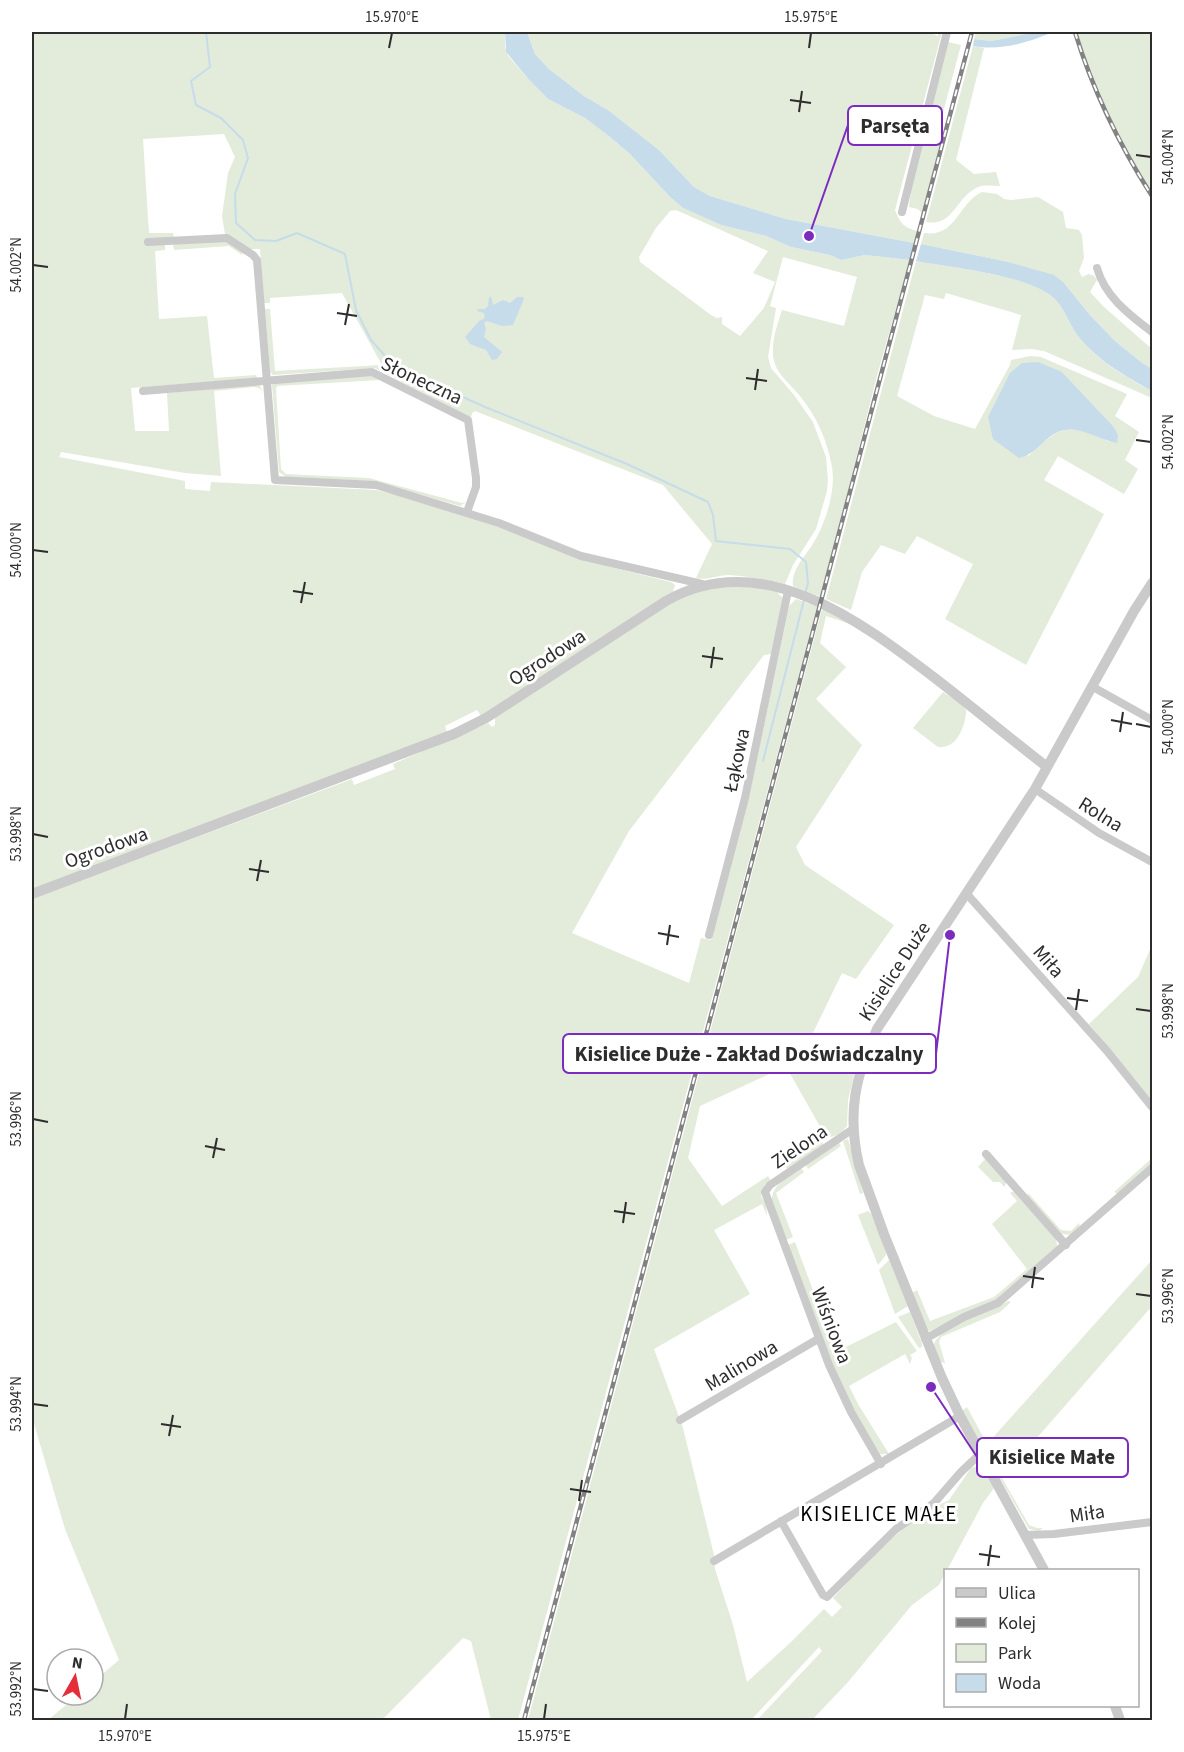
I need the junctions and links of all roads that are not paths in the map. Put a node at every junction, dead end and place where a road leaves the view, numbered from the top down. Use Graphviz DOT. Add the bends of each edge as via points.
graph roads {
  1 [pos="947,32"];
  2 [pos="902,212"];
  3 [pos="148,242"];
  4 [pos="1097,268"];
  5 [pos="1152,332"];
  6 [pos="266,379"];
  7 [pos="142,391"];
  8 [pos="467,513"];
  9 [pos="1152,583"];
  10 [pos="702,584"];
  11 [pos="788,591"];
  12 [pos="1093,687"];
  13 [pos="1152,720"];
  14 [pos="1047,766"];
  15 [pos="1035,789"];
  16 [pos="1152,862"];
  17 [pos="966,892"];
  18 [pos="32,894"];
  19 [pos="709,935"];
  20 [pos="1152,1107"];
  21 [pos="853,1129"];
  22 [pos="986,1154"];
  23 [pos="1152,1168"];
  24 [pos="765,1192"];
  25 [pos="1065,1245"];
  26 [pos="818,1339"];
  27 [pos="925,1339"];
  28 [pos="960,1416"];
  29 [pos="680,1420"];
  30 [pos="980,1454"];
  31 [pos="881,1464"];
  32 [pos="781,1521"];
  33 [pos="1152,1522"];
  34 [pos="1025,1535"];
  35 [pos="714,1561"];
  36 [pos="1043,1569"];
  1 -- 2 [label="street"];
  3 -- 6 [label="street" via="227,238 253,255 257,260"];
  4 -- 5 [label="street" via="1114,299"];
  6 -- 7 [label="street, Słoneczna"];
  6 -- 8 [label="street" via="275,480 376,485"];
  6 -- 8 [label="street, Słoneczna" via="372,372 468,420 476,487"];
  8 -- 10 [label="street" via="581,556"];
  9 -- 12 [label="street, Kisielice Duże"];
  10 -- 11 [label="street, Ogrodowa" via="742,581"];
  10 -- 18 [label="street, Ogrodowa" via="666,601 486,718 454,734"];
  11 -- 14 [label="street, Ogrodowa" via="826,605 871,631"];
  11 -- 19 [label="street, Łąkowa" via="745,798"];
  12 -- 13 [label="street"];
  12 -- 14 [label="street, Kisielice Duże"];
  14 -- 15 [label="street, Kisielice Duże"];
  15 -- 16 [label="street, Rolna" via="1091,828"];
  15 -- 17 [label="street, Kisielice Duże"];
  17 -- 20 [label="street, Miła"];
  17 -- 21 [label="street, Kisielice Duże" via="874,1035 858,1077"];
  21 -- 24 [label="street, Zielona"];
  21 -- 27 [label="street, Kisielice Duże" via="864,1181"];
  22 -- 25 [label="street"];
  23 -- 25 [label="street"];
  24 -- 26 [label="street, Wiśniowa"];
  25 -- 27 [label="street" via="998,1303"];
  26 -- 29 [label="street, Malinowa"];
  26 -- 31 [label="street, Wiśniowa" via="842,1394"];
  27 -- 28 [label="street, Kisielice Duże"];
  28 -- 30 [label="street, Kisielice Duże"];
  28 -- 31 [label="street"];
  30 -- 32 [label="street" via="934,1503 896,1529 827,1597"];
  30 -- 34 [label="street, Kisielice Duże"];
  31 -- 32 [label="street"];
  32 -- 35 [label="street"];
  33 -- 34 [label="street, Miła"];
  34 -- 36 [label="street, Kisielice Duże"];
}
